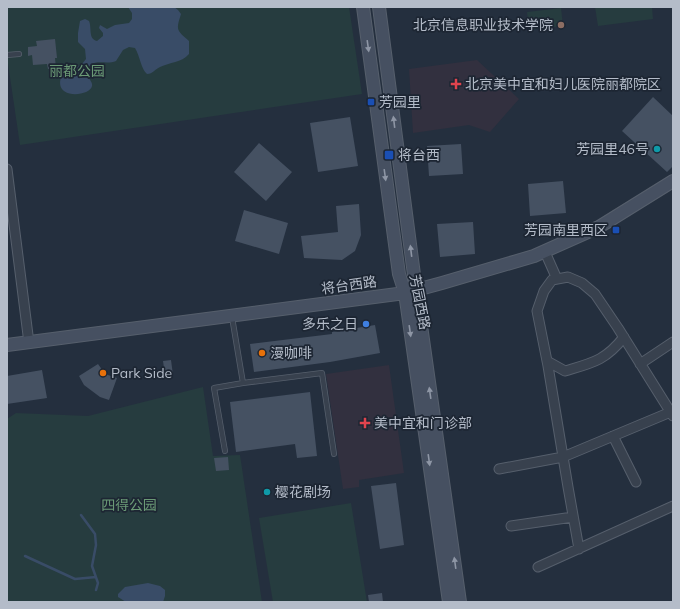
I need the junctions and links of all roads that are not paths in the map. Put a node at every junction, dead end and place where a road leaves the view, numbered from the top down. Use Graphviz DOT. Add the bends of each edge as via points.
graph roads {
  1 [pos="363,7"];
  2 [pos="379,7"];
  3 [pos="18,54"];
  4 [pos="7,55"];
  5 [pos="7,169"];
  6 [pos="673,182"];
  7 [pos="545,252"];
  8 [pos="557,279"];
  9 [pos="410,291"];
  10 [pos="232,316"];
  11 [pos="624,337"];
  12 [pos="673,342"];
  13 [pos="29,343"];
  14 [pos="7,345"];
  15 [pos="547,361"];
  16 [pos="640,364"];
  17 [pos="243,383"];
  18 [pos="672,413"];
  19 [pos="613,436"];
  20 [pos="225,452"];
  21 [pos="334,454"];
  22 [pos="563,456"];
  23 [pos="499,469"];
  24 [pos="636,482"];
  25 [pos="673,506"];
  26 [pos="573,517"];
  27 [pos="511,526"];
  28 [pos="580,548"];
  29 [pos="538,568"];
  30 [pos="449,602"];
  31 [pos="460,602"];
  1 -- 9 [label="main road, 芳园西路, one-way" via="399,274"];
  9 -- 2 [label="main road, 芳园西路, one-way"];
  3 -- 4 [label="lane"];
  5 -- 13 [label="street"];
  6 -- 7 [label="main road, 将台西路" via="599,227"];
  7 -- 8 [label="street"];
  7 -- 9 [label="main road, 将台西路"];
  8 -- 11 [label="street" via="568,277 582,283 595,294"];
  8 -- 15 [label="street" via="552,280 544,291 537,311"];
  9 -- 10 [label="main road, 将台西路"];
  9 -- 30 [label="main road, 芳园西路, one-way"];
  31 -- 9 [label="main road, 芳园西路, one-way"];
  10 -- 13 [label="main road, 将台西路"];
  10 -- 17 [label="lane"];
  11 -- 15 [label="street" via="614,349 594,363 565,371"];
  11 -- 16 [label="street"];
  12 -- 16 [label="street"];
  13 -- 14 [label="main road, 将台西路"];
  15 -- 22 [label="street"];
  16 -- 18 [label="street"];
  17 -- 20 [label="lane" via="214,388"];
  17 -- 21 [label="lane" via="322,373"];
  18 -- 19 [label="street"];
  19 -- 22 [label="street"];
  19 -- 24 [label="street"];
  22 -- 23 [label="street"];
  22 -- 26 [label="street"];
  25 -- 28 [label="street"];
  26 -- 27 [label="street"];
  26 -- 28 [label="street"];
  28 -- 29 [label="street"];
}
